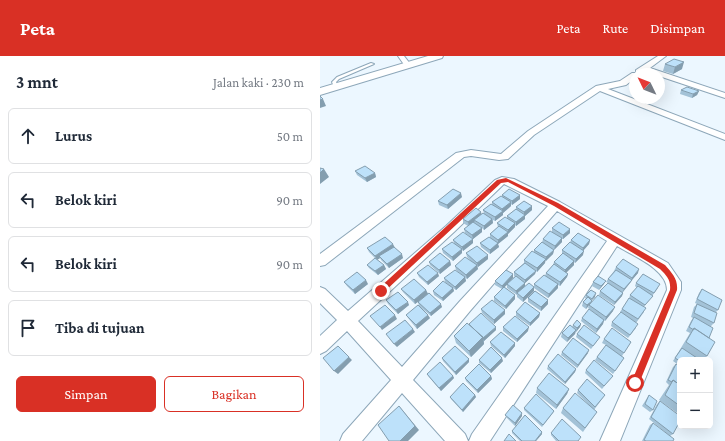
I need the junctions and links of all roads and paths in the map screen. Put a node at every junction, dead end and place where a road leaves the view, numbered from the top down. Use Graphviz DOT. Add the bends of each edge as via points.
graph roads {
  1 [pos="438,56"];
  2 [pos="662,56"];
  3 [pos="404,60"];
  4 [pos="372,64"];
  5 [pos="645,68"];
  6 [pos="665,75"];
  7 [pos="629,79"];
  8 [pos="336,87"];
  9 [pos="599,88"];
  10 [pos="320,92"];
  11 [pos="725,96"];
  12 [pos="725,137"];
  13 [pos="500,169"];
  14 [pos="556,205"];
  15 [pos="615,239"];
  16 [pos="320,261"];
  17 [pos="320,293"];
  18 [pos="348,320"];
  19 [pos="320,346"];
  20 [pos="401,380"];
  21 [pos="350,441"];
  22 [pos="458,441"];
  23 [pos="479,441"];
  24 [pos="610,441"];
  1 -- 3 [label="street"];
  2 -- 5 [label="street"];
  3 -- 8 [label="street"];
  4 -- 8 [label="lane" via="338,78 334,82"];
  6 -- 11 [label="street"];
  7 -- 9 [label="street"];
  8 -- 10 [label="street"];
  9 -- 12 [label="street"];
  9 -- 13 [label="street" via="531,133 504,157"];
  13 -- 14 [label="street" via="510,181"];
  13 -- 16 [label="street" via="471,152 460,155"];
  13 -- 18 [label="street"];
  14 -- 15 [label="street"];
  14 -- 20 [label="street"];
  15 -- 23 [label="street"];
  15 -- 24 [label="street" via="663,267 674,282 674,290"];
  17 -- 18 [label="street"];
  18 -- 19 [label="street"];
  18 -- 20 [label="street"];
  20 -- 21 [label="street"];
  20 -- 22 [label="street"];
}
